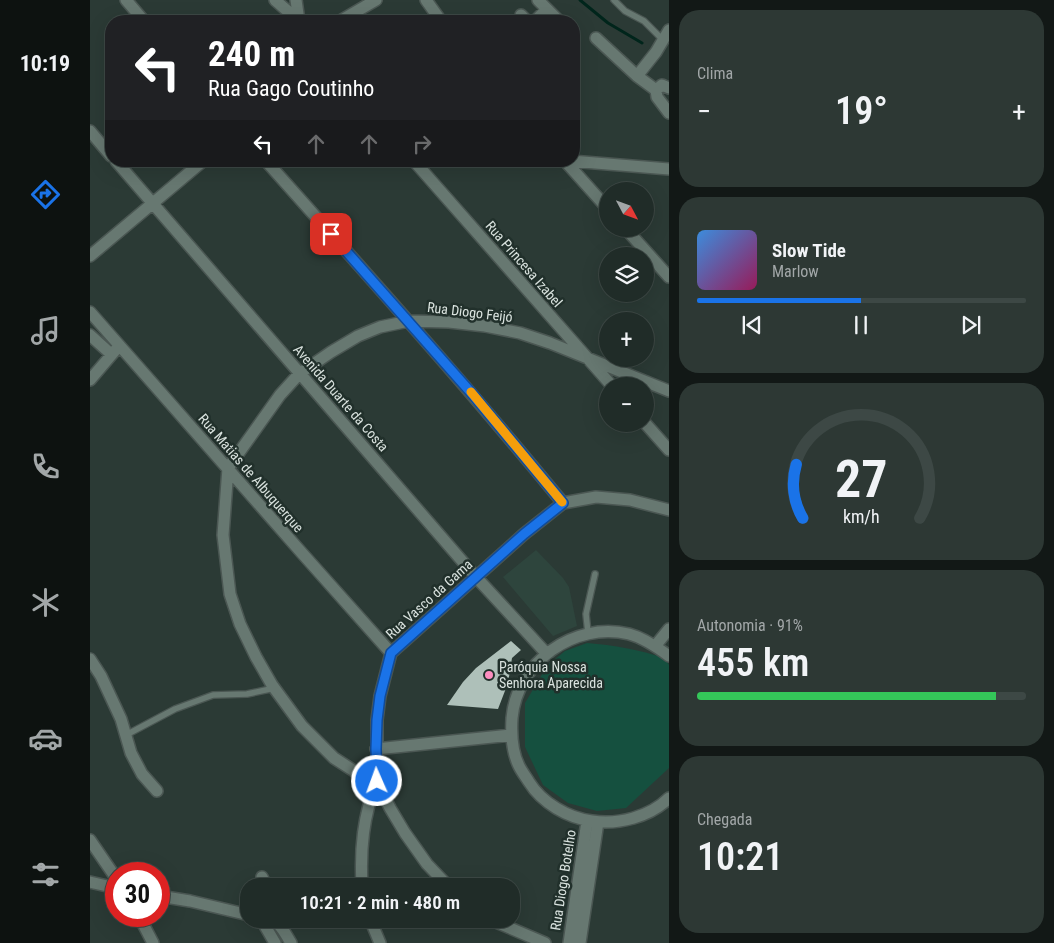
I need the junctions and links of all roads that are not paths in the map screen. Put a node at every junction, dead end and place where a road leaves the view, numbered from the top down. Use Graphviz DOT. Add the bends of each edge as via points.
graph roads {
  1 [pos="126,0"];
  2 [pos="276,0"];
  3 [pos="296,0"];
  4 [pos="376,0"];
  5 [pos="426,0"];
  6 [pos="538,0"];
  7 [pos="614,0"];
  8 [pos="547,10"];
  9 [pos="139,15"];
  10 [pos="292,15"];
  11 [pos="298,15"];
  12 [pos="350,15"];
  13 [pos="437,15"];
  14 [pos="542,15"];
  15 [pos="552,15"];
  16 [pos="669,30"];
  17 [pos="596,38"];
  18 [pos="663,40"];
  19 [pos="637,76"];
  20 [pos="669,88"];
  21 [pos="656,90"];
  22 [pos="669,113"];
  23 [pos="90,131"];
  24 [pos="105,149"];
  25 [pos="580,162"];
  26 [pos="121,167"];
  27 [pos="196,167"];
  28 [pos="271,167"];
  29 [pos="419,167"];
  30 [pos="570,167"];
  31 [pos="667,168"];
  32 [pos="599,199"];
  33 [pos="153,204"];
  34 [pos="634,238"];
  35 [pos="90,256"];
  36 [pos="669,277"];
  37 [pos="90,312"];
  38 [pos="409,321"];
  39 [pos="90,335"];
  40 [pos="115,350"];
  41 [pos="588,359"];
  42 [pos="300,374"];
  43 [pos="604,377"];
  44 [pos="90,380"];
  45 [pos="669,391"];
  46 [pos="653,432"];
  47 [pos="669,450"];
  48 [pos="228,468"];
  49 [pos="563,503"];
  50 [pos="669,510"];
  51 [pos="595,574"];
  52 [pos="476,577"];
  53 [pos="669,629"];
  54 [pos="588,633"];
  55 [pos="656,646"];
  56 [pos="391,653"];
  57 [pos="546,653"];
  58 [pos="669,656"];
  59 [pos="90,659"];
  60 [pos="275,688"];
  61 [pos="126,734"];
  62 [pos="511,735"];
  63 [pos="376,749"];
  64 [pos="377,781"];
  65 [pos="157,791"];
  66 [pos="669,798"];
  67 [pos="592,821"];
  68 [pos="90,840"];
  69 [pos="105,862"];
  70 [pos="362,878"];
  71 [pos="440,878"];
  72 [pos="90,882"];
  73 [pos="105,885"];
  74 [pos="170,899"];
  75 [pos="240,913"];
  76 [pos="145,928"];
  77 [pos="272,928"];
  78 [pos="282,928"];
  79 [pos="374,928"];
  80 [pos="510,928"];
  81 [pos="153,943"];
  82 [pos="275,943"];
  83 [pos="291,943"];
  84 [pos="380,943"];
  85 [pos="545,943"];
  86 [pos="568,943"];
  87 [pos="580,943"];
  1 -- 9 [label="street"];
  2 -- 10 [label="street"];
  3 -- 11 [label="street"];
  4 -- 12 [label="street"];
  5 -- 13 [label="street"];
  6 -- 8 [label="street"];
  7 -- 18 [label="lane" via="644,21"];
  8 -- 14 [label="street"];
  8 -- 15 [label="street"];
  16 -- 18 [label="street"];
  17 -- 19 [label="street"];
  18 -- 19 [label="street"];
  19 -- 21 [label="street"];
  20 -- 21 [label="street" via="662,85"];
  21 -- 22 [label="street" via="657,97"];
  23 -- 24 [label="street"];
  25 -- 31 [label="street"];
  26 -- 33 [label="street, Avenida Duarte da Costa"];
  27 -- 33 [label="street"];
  28 -- 38 [label="street"];
  29 -- 41 [label="street, Rua Princesa Izabel"];
  30 -- 32 [label="street"];
  33 -- 35 [label="street"];
  33 -- 42 [label="street, Avenida Duarte da Costa"];
  34 -- 36 [label="street"];
  37 -- 40 [label="street, Rua Matias de Albuquerque"];
  38 -- 41 [label="street, Rua Diogo Feijó" via="449,322 520,333"];
  38 -- 42 [label="street, Rua Diogo Feijó" via="358,336"];
  38 -- 49 [label="street"];
  39 -- 40 [label="street"];
  40 -- 44 [label="street"];
  40 -- 48 [label="street, Rua Matias de Albuquerque"];
  41 -- 43 [label="street, Rua Princesa Izabel"];
  41 -- 45 [label="street, Rua Diogo Feijó"];
  42 -- 48 [label="street, Rua Diogo Feijó" via="280,395"];
  42 -- 52 [label="street, Avenida Duarte da Costa"];
  46 -- 47 [label="street"];
  48 -- 56 [label="street, Rua Matias de Albuquerque"];
  48 -- 60 [label="street" via="223,535 230,594 240,624"];
  49 -- 50 [label="street" via="596,497 630,500"];
  49 -- 52 [label="street, Rua Vasco da Gama"];
  51 -- 54 [label="lane" via="586,614"];
  52 -- 56 [label="street, Rua Vasco da Gama"];
  52 -- 57 [label="street, Avenida Duarte da Costa"];
  53 -- 55 [label="street"];
  54 -- 55 [label="street" via="629,634"];
  54 -- 57 [label="street"];
  55 -- 58 [label="street"];
  56 -- 63 [label="street, Rua Vasco da Gama" via="380,696"];
  57 -- 62 [label="street" via="526,676 513,704"];
  59 -- 61 [label="street" via="122,719"];
  60 -- 61 [label="lane" via="247,694 213,694"];
  60 -- 64 [label="street" via="322,748 348,768"];
  61 -- 65 [label="street" via="142,774"];
  62 -- 63 [label="street"];
  62 -- 67 [label="street" via="518,765 534,791 558,810"];
  63 -- 64 [label="street, Rua Vasco da Gama"];
  64 -- 70 [label="street" via="366,813 361,847"];
  64 -- 71 [label="street" via="405,834"];
  66 -- 67 [label="street" via="645,814 622,821"];
  67 -- 86 [label="street, Rua Diogo Botelho"];
  67 -- 87 [label="street, Rua Diogo Botelho"];
  68 -- 69 [label="street"];
  72 -- 73 [label="street"];
  74 -- 75 [label="street"];
  76 -- 81 [label="street"];
  77 -- 82 [label="street"];
  78 -- 83 [label="street"];
  79 -- 84 [label="street"];
  80 -- 85 [label="street"];
}
